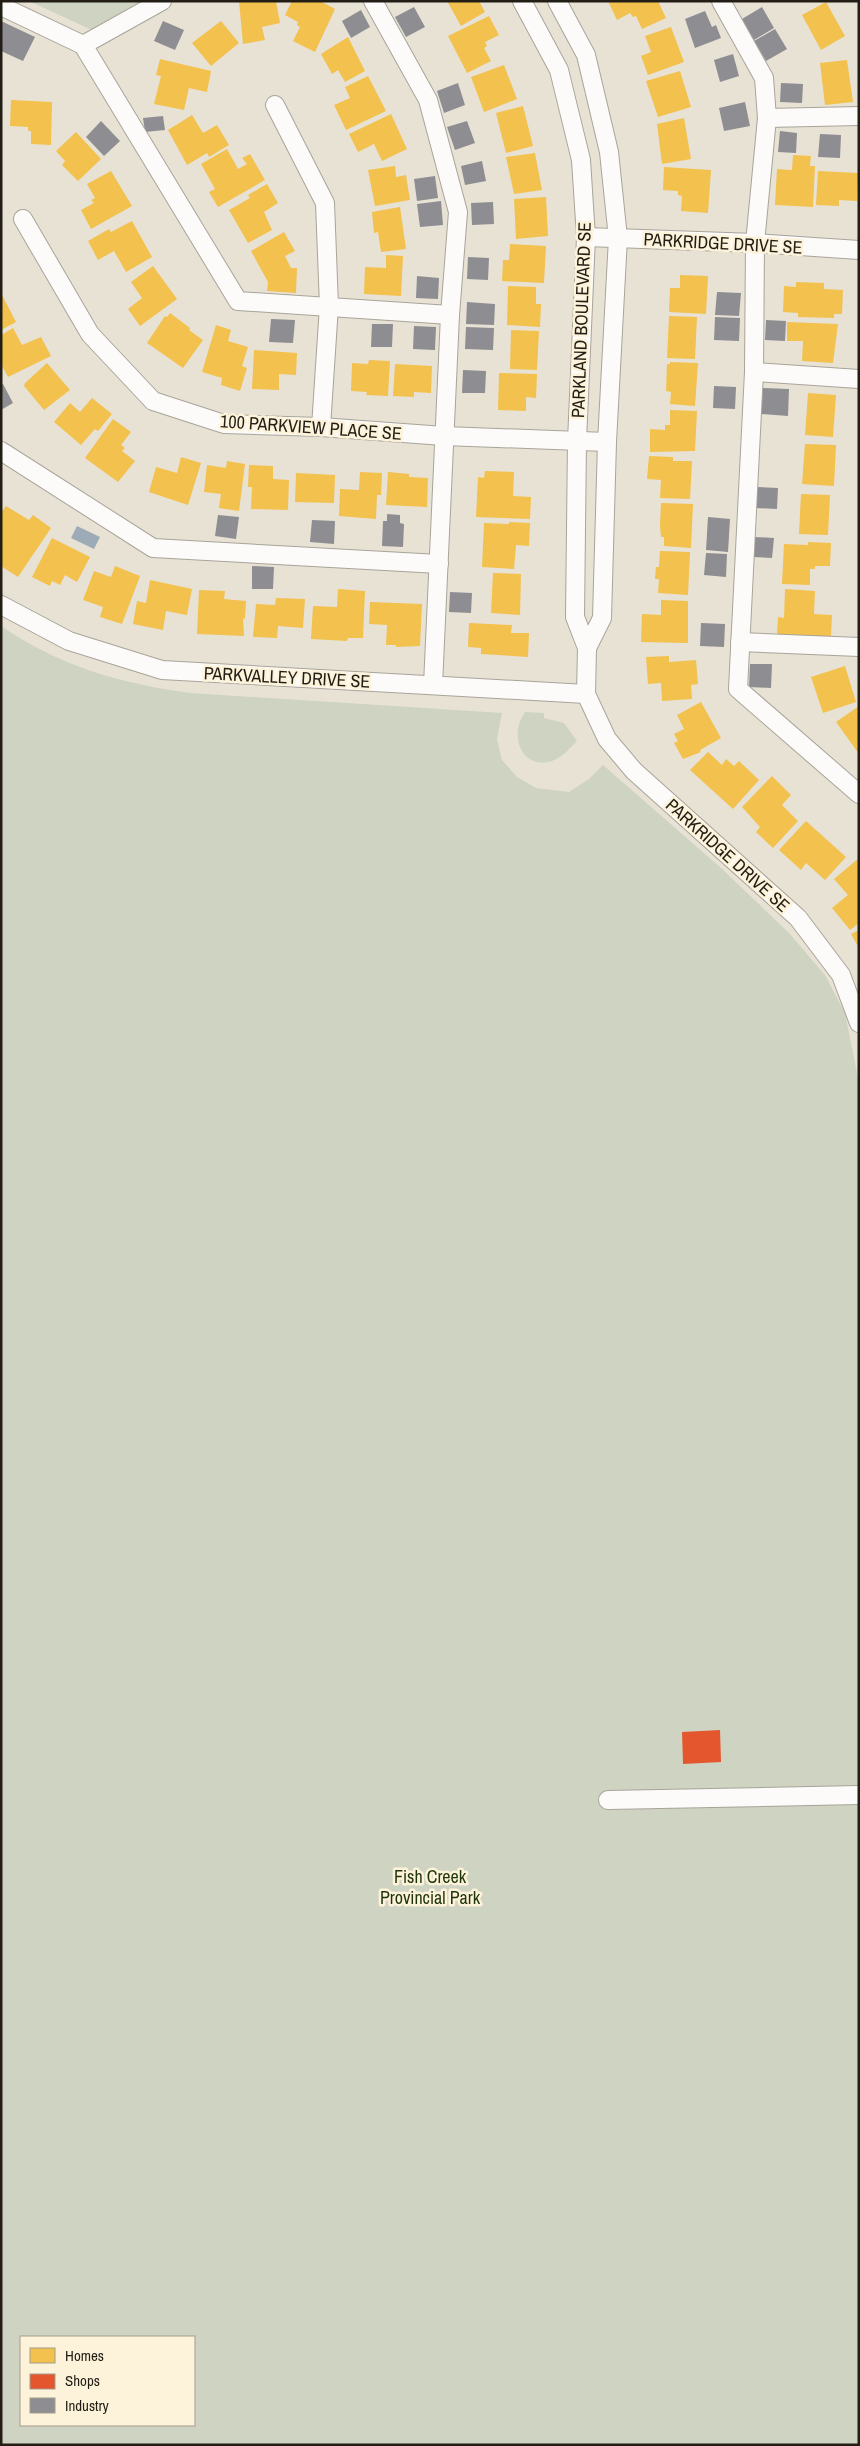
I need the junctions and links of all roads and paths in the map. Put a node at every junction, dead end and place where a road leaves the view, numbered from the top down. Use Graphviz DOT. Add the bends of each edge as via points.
graph roads {
  1 [pos="162,1"];
  2 [pos="374,1"];
  3 [pos="522,1"];
  4 [pos="557,1"];
  5 [pos="721,1"];
  6 [pos="1,6"];
  7 [pos="83,45"];
  8 [pos="275,104"];
  9 [pos="859,116"];
  10 [pos="767,118"];
  11 [pos="23,219"];
  12 [pos="586,237"];
  13 [pos="618,238"];
  14 [pos="755,243"];
  15 [pos="859,250"];
  16 [pos="329,306"];
  17 [pos="450,315"];
  18 [pos="754,372"];
  19 [pos="859,379"];
  20 [pos="321,427"];
  21 [pos="444,436"];
  22 [pos="577,441"];
  23 [pos="607,442"];
  24 [pos="1,451"];
  25 [pos="439,564"];
  26 [pos="1,605"];
  27 [pos="740,642"];
  28 [pos="859,647"];
  29 [pos="587,648"];
  30 [pos="433,685"];
  31 [pos="586,694"];
  32 [pos="859,794"];
  33 [pos="859,1023"];
  34 [pos="859,1794"];
  35 [pos="608,1800"];
  1 -- 7 [label="street"];
  2 -- 17 [label="street" via="428,100 458,212"];
  3 -- 12 [label="street, PARKLAND BOULEVARD SE" via="559,70 581,160"];
  4 -- 13 [label="street, PARKLAND BOULEVARD SE" via="586,55 609,152"];
  5 -- 10 [label="street" via="764,78"];
  6 -- 7 [label="street"];
  7 -- 16 [label="street" via="238,302"];
  8 -- 16 [label="street" via="325,202"];
  9 -- 10 [label="street"];
  10 -- 14 [label="street"];
  11 -- 20 [label="street, 100 PARKVIEW PLACE SE" via="90,334 153,401 224,424"];
  12 -- 13 [label="street, PARKRIDGE DRIVE SE"];
  12 -- 22 [label="street, PARKLAND BOULEVARD SE"];
  13 -- 14 [label="street, PARKRIDGE DRIVE SE"];
  13 -- 23 [label="street, PARKLAND BOULEVARD SE"];
  14 -- 15 [label="street, PARKRIDGE DRIVE SE"];
  14 -- 18 [label="street"];
  16 -- 17 [label="street"];
  16 -- 20 [label="street"];
  17 -- 21 [label="street"];
  18 -- 19 [label="street"];
  18 -- 27 [label="street"];
  20 -- 21 [label="street, 100 PARKVIEW PLACE SE"];
  21 -- 22 [label="street, 100 PARKVIEW PLACE SE"];
  21 -- 25 [label="street"];
  22 -- 23 [label="street, 100 PARKVIEW PLACE SE"];
  22 -- 29 [label="street, PARKLAND BOULEVARD SE" via="575,617"];
  23 -- 29 [label="street, PARKLAND BOULEVARD SE" via="602,618"];
  24 -- 25 [label="street" via="153,548"];
  25 -- 30 [label="street"];
  26 -- 30 [label="street, PARKVALLEY DRIVE SE" via="69,641 162,670"];
  27 -- 28 [label="street"];
  27 -- 32 [label="street" via="738,689"];
  29 -- 31 [label="street, PARKLAND BOULEVARD SE"];
  30 -- 31 [label="street, PARKVALLEY DRIVE SE"];
  31 -- 33 [label="street, PARKRIDGE DRIVE SE" via="607,739 634,771 798,918 841,975"];
  34 -- 35 [label="street"];
}
